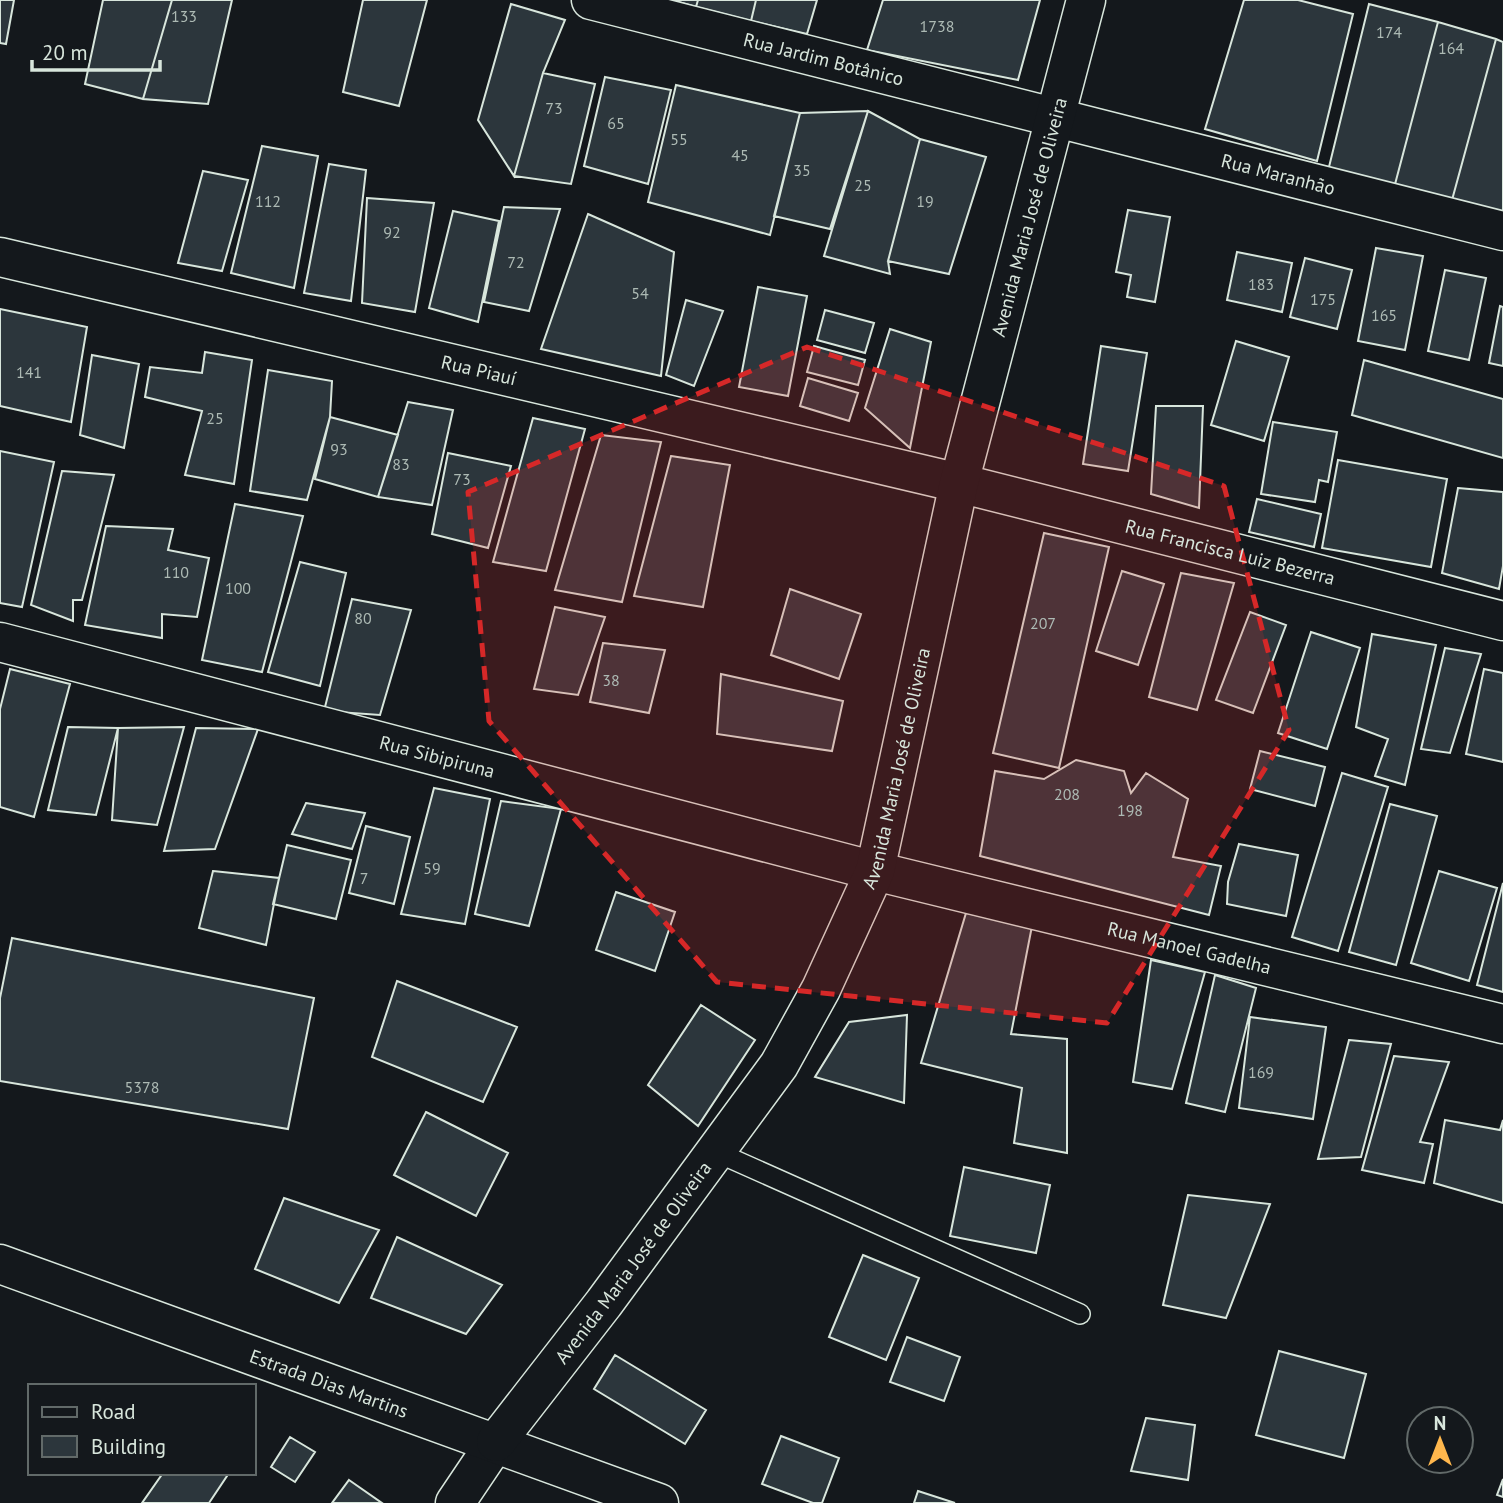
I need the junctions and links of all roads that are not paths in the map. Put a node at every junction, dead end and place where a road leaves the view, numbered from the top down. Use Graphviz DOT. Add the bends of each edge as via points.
graph roads {
  1 [pos="591,0"];
  2 [pos="1086,0"];
  3 [pos="1054,118"];
  4 [pos="1503,231"];
  5 [pos="0,257"];
  6 [pos="959,482"];
  7 [pos="1503,621"];
  8 [pos="0,642"];
  9 [pos="875,871"];
  10 [pos="1503,1024"];
  11 [pos="714,1152"];
  12 [pos="0,1264"];
  13 [pos="1080,1314"];
  14 [pos="496,1442"];
  15 [pos="455,1503"];
  16 [pos="659,1503"];
  1 -- 3 [label="street, Rua Jardim Botânico"];
  2 -- 3 [label="street, Avenida Maria José de Oliveira"];
  3 -- 4 [label="street, Rua Maranhão"];
  3 -- 6 [label="street, Avenida Maria José de Oliveira"];
  5 -- 6 [label="street, Rua Piauí"];
  6 -- 7 [label="street, Rua Francisca Luiz Bezerra"];
  6 -- 9 [label="street, Avenida Maria José de Oliveira"];
  8 -- 9 [label="street, Rua Sibipiruna"];
  9 -- 10 [label="street, Rua Manoel Gadelha"];
  9 -- 11 [label="street, Avenida Maria José de Oliveira" via="821,989 779,1065"];
  11 -- 13 [label="lane"];
  11 -- 14 [label="street, Avenida Maria José de Oliveira"];
  12 -- 14 [label="street, Estrada Dias Martins"];
  14 -- 15 [label="street, Avenida Maria José de Oliveira"];
  14 -- 16 [label="street, Estrada Dias Martins"];
}
